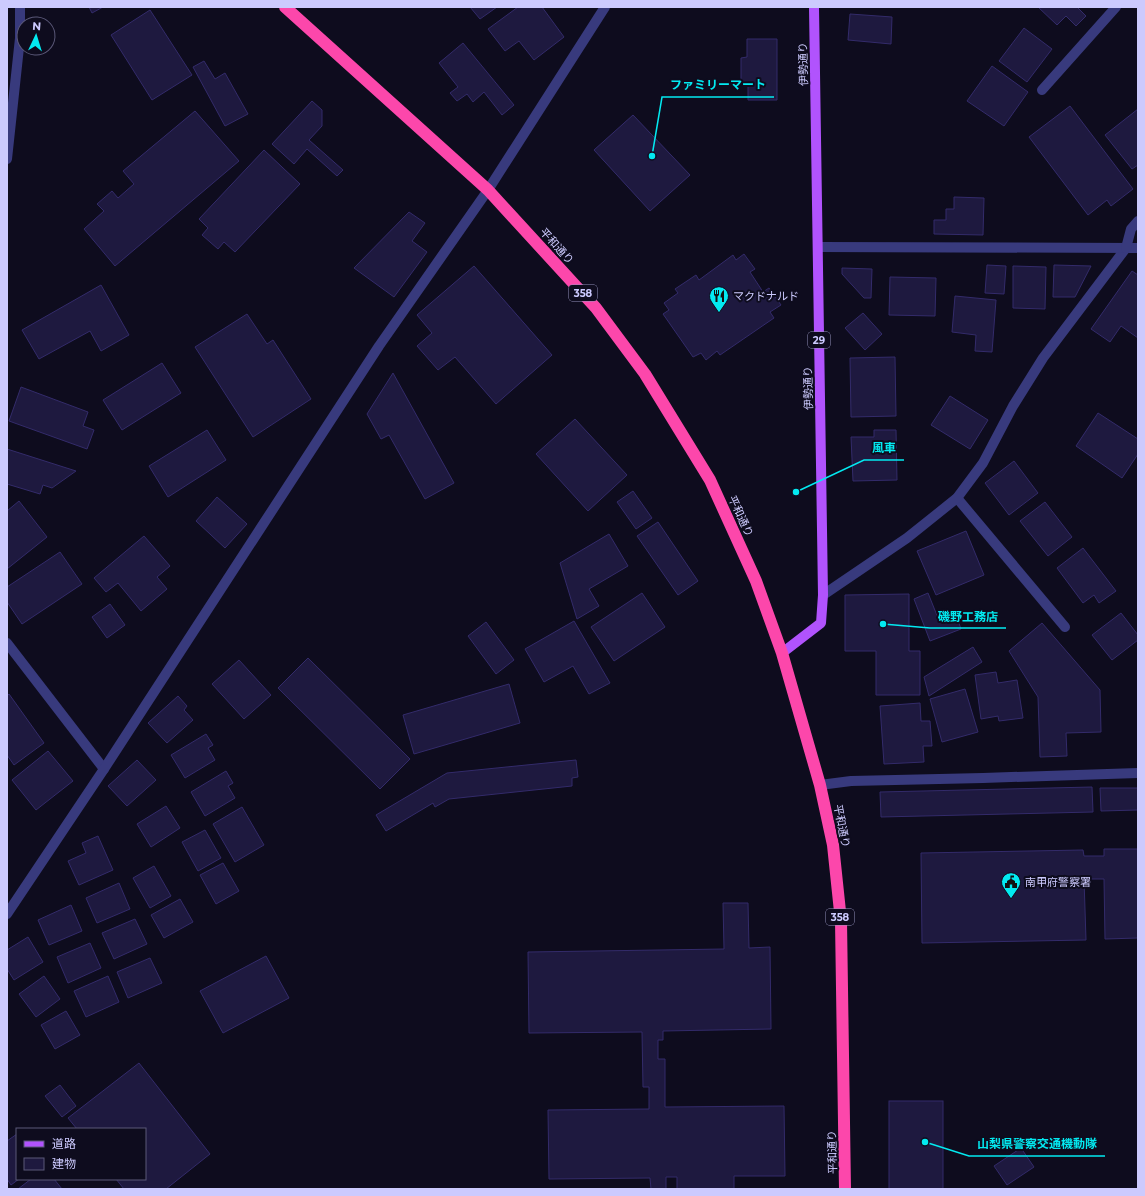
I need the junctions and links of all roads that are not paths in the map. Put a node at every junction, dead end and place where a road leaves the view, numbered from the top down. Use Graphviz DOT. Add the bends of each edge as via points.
graph roads {
  1 [pos="20,7"];
  2 [pos="285,7"];
  3 [pos="605,7"];
  4 [pos="814,7"];
  5 [pos="1116,7"];
  6 [pos="1042,90"];
  7 [pos="7,159"];
  8 [pos="488,190"];
  9 [pos="1138,221"];
  10 [pos="818,247"];
  11 [pos="1126,248"];
  12 [pos="1138,248"];
  13 [pos="957,498"];
  14 [pos="823,595"];
  15 [pos="1065,627"];
  16 [pos="7,642"];
  17 [pos="782,653"];
  18 [pos="104,769"];
  19 [pos="1138,773"];
  20 [pos="820,785"];
  21 [pos="7,914"];
  22 [pos="846,1189"];
  1 -- 7 [label="street" via="20,38"];
  2 -- 8 [label="highway, 平和通り / 358"];
  3 -- 8 [label="street"];
  4 -- 10 [label="main road, 伊勢通り / 29"];
  5 -- 6 [label="street"];
  8 -- 17 [label="highway, 平和通り / 358" via="596,308 645,374 710,480 756,581"];
  8 -- 18 [label="street" via="379,346"];
  9 -- 11 [label="street" via="1132,229"];
  10 -- 11 [label="street"];
  10 -- 14 [label="main road, 伊勢通り / 29"];
  11 -- 12 [label="street"];
  11 -- 13 [label="street" via="1043,358 1013,406 984,463"];
  13 -- 14 [label="street" via="907,538"];
  13 -- 15 [label="street"];
  14 -- 17 [label="main road, 伊勢通り / 29" via="821,623"];
  16 -- 18 [label="street"];
  17 -- 20 [label="highway, 平和通り / 358"];
  18 -- 21 [label="street"];
  19 -- 20 [label="street" via="851,781"];
  20 -- 22 [label="highway, 平和通り / 358" via="833,845 841,921"];
}
